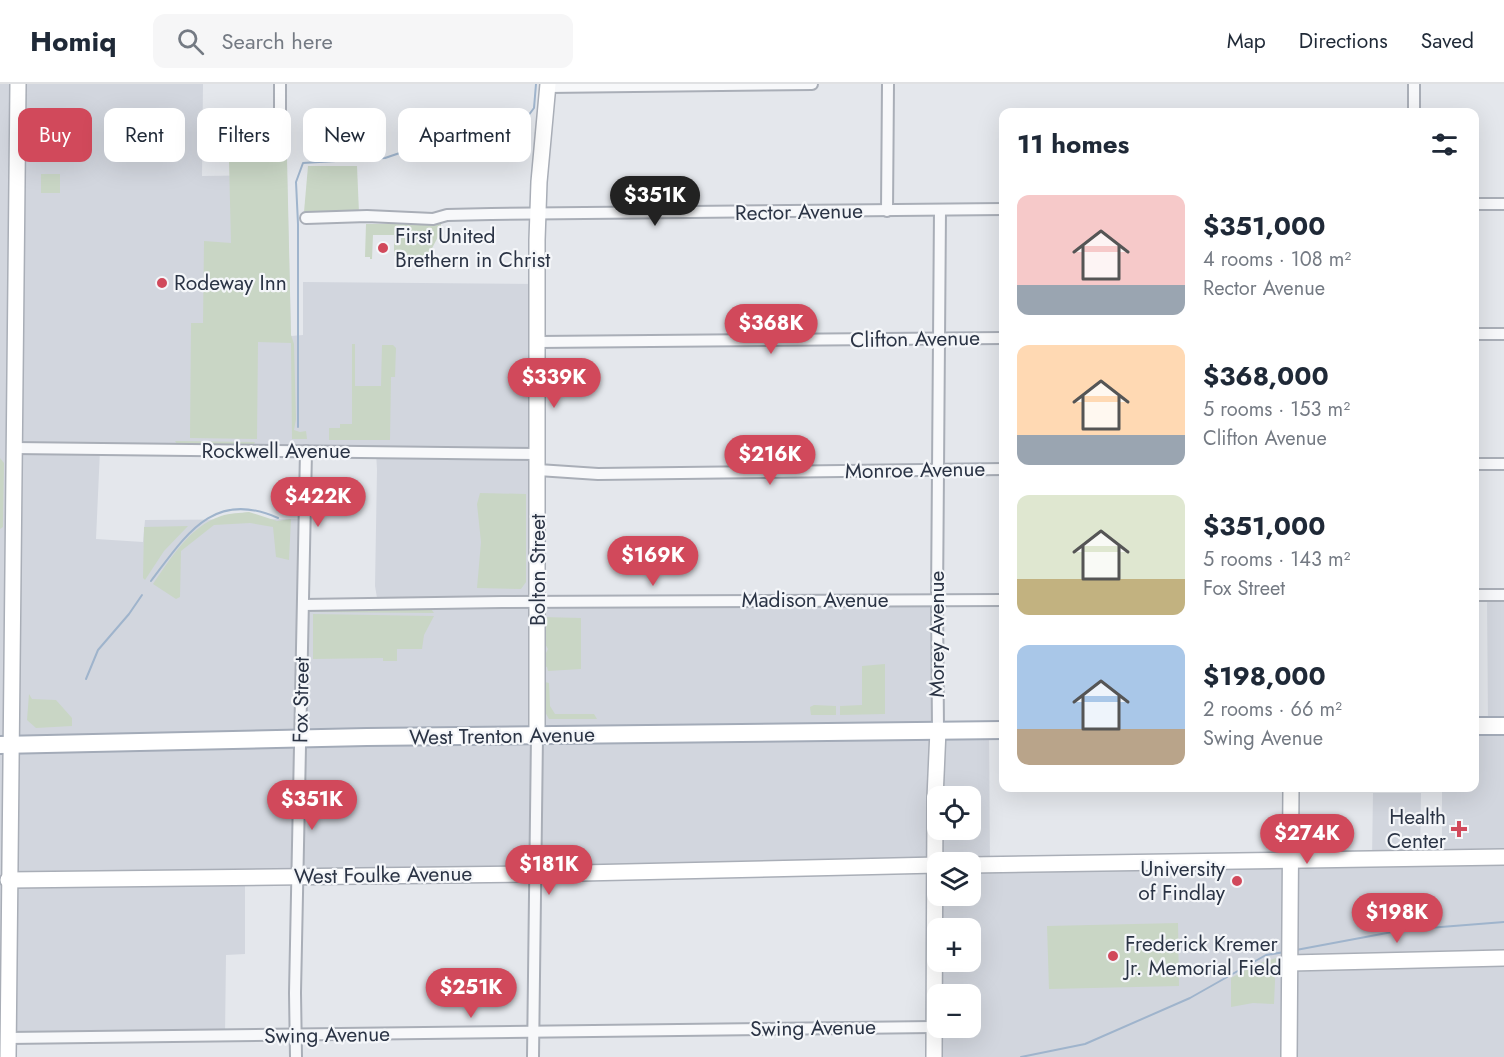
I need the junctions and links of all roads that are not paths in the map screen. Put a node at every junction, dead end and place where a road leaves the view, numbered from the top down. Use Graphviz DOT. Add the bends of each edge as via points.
graph roads {
  1 [pos="18,84"];
  2 [pos="280,84"];
  3 [pos="812,84"];
  4 [pos="888,84"];
  5 [pos="1414,84"];
  6 [pos="548,85"];
  7 [pos="280,108"];
  8 [pos="1414,108"];
  9 [pos="1479,204"];
  10 [pos="1504,204"];
  11 [pos="940,210"];
  12 [pos="999,210"];
  13 [pos="887,211"];
  14 [pos="538,214"];
  15 [pos="306,218"];
  16 [pos="1479,334"];
  17 [pos="1504,334"];
  18 [pos="999,338"];
  19 [pos="939,339"];
  20 [pos="538,342"];
  21 [pos="14,448"];
  22 [pos="306,452"];
  23 [pos="538,454"];
  24 [pos="1479,464"];
  25 [pos="1504,464"];
  26 [pos="999,469"];
  27 [pos="538,470"];
  28 [pos="938,470"];
  29 [pos="1479,595"];
  30 [pos="1504,595"];
  31 [pos="937,600"];
  32 [pos="999,600"];
  33 [pos="538,602"];
  34 [pos="303,605"];
  35 [pos="1479,726"];
  36 [pos="1504,726"];
  37 [pos="938,730"];
  38 [pos="999,730"];
  39 [pos="537,735"];
  40 [pos="300,739"];
  41 [pos="5,745"];
  42 [pos="1291,792"];
  43 [pos="936,852"];
  44 [pos="1504,857"];
  45 [pos="1291,861"];
  46 [pos="927,865"];
  47 [pos="981,865"];
  48 [pos="535,874"];
  49 [pos="298,876"];
  50 [pos="8,880"];
  51 [pos="935,906"];
  52 [pos="1291,954"];
  53 [pos="1504,958"];
  54 [pos="935,984"];
  55 [pos="927,1027"];
  56 [pos="533,1032"];
  57 [pos="296,1035"];
  58 [pos="8,1038"];
  59 [pos="934,1038"];
  60 [pos="8,1057"];
  61 [pos="296,1057"];
  62 [pos="533,1057"];
  63 [pos="934,1057"];
  64 [pos="1289,1057"];
  1 -- 21 [label="street"];
  2 -- 7 [label="street"];
  3 -- 6 [label="street"];
  4 -- 13 [label="street"];
  5 -- 8 [label="street"];
  6 -- 14 [label="street, Bolton Street"];
  9 -- 10 [label="street"];
  11 -- 12 [label="street, Rector Avenue"];
  11 -- 13 [label="street, Rector Avenue"];
  11 -- 19 [label="street, Morey Avenue"];
  13 -- 14 [label="street, Rector Avenue"];
  14 -- 15 [label="street, Rector Avenue" via="447,215 433,219"];
  14 -- 20 [label="street, Bolton Street"];
  16 -- 17 [label="street"];
  18 -- 19 [label="street, Clifton Avenue"];
  19 -- 20 [label="street, Clifton Avenue"];
  19 -- 28 [label="street, Morey Avenue"];
  20 -- 23 [label="street, Bolton Street"];
  21 -- 22 [label="street, Rockwell Avenue"];
  21 -- 41 [label="street"];
  22 -- 23 [label="street, Rockwell Avenue"];
  22 -- 34 [label="street, Fox Street"];
  23 -- 27 [label="street, Bolton Street"];
  24 -- 25 [label="street"];
  26 -- 28 [label="street, Monroe Avenue"];
  27 -- 28 [label="street, Monroe Avenue" via="593,474"];
  27 -- 33 [label="street, Bolton Street"];
  28 -- 31 [label="street, Morey Avenue"];
  29 -- 30 [label="street"];
  31 -- 32 [label="street, Madison Avenue"];
  31 -- 33 [label="street, Madison Avenue"];
  31 -- 37 [label="street, Morey Avenue"];
  33 -- 34 [label="street, Madison Avenue"];
  33 -- 39 [label="street, Bolton Street"];
  34 -- 40 [label="street, Fox Street"];
  35 -- 36 [label="main road"];
  37 -- 38 [label="main road, West Trenton Avenue"];
  37 -- 39 [label="main road, West Trenton Avenue"];
  37 -- 43 [label="street, Morey Avenue"];
  39 -- 40 [label="main road, West Trenton Avenue"];
  39 -- 48 [label="street, Bolton Street"];
  40 -- 41 [label="main road, West Trenton Avenue"];
  40 -- 49 [label="street, Fox Street"];
  41 -- 50 [label="street"];
  42 -- 45 [label="street"];
  44 -- 45 [label="street"];
  45 -- 47 [label="street"];
  45 -- 52 [label="street"];
  46 -- 48 [label="street, West Foulke Avenue"];
  48 -- 49 [label="street, West Foulke Avenue"];
  48 -- 56 [label="street, Bolton Street"];
  49 -- 50 [label="street, West Foulke Avenue"];
  49 -- 57 [label="street, Fox Street"];
  50 -- 58 [label="street"];
  51 -- 54 [label="street, Morey Avenue"];
  52 -- 53 [label="street"];
  52 -- 64 [label="street"];
  55 -- 56 [label="street, Swing Avenue"];
  56 -- 57 [label="street, Swing Avenue"];
  56 -- 62 [label="street, Bolton Street"];
  57 -- 58 [label="street, Swing Avenue"];
  57 -- 61 [label="street, Fox Street"];
  58 -- 60 [label="street"];
  59 -- 63 [label="street, Morey Avenue"];
}
